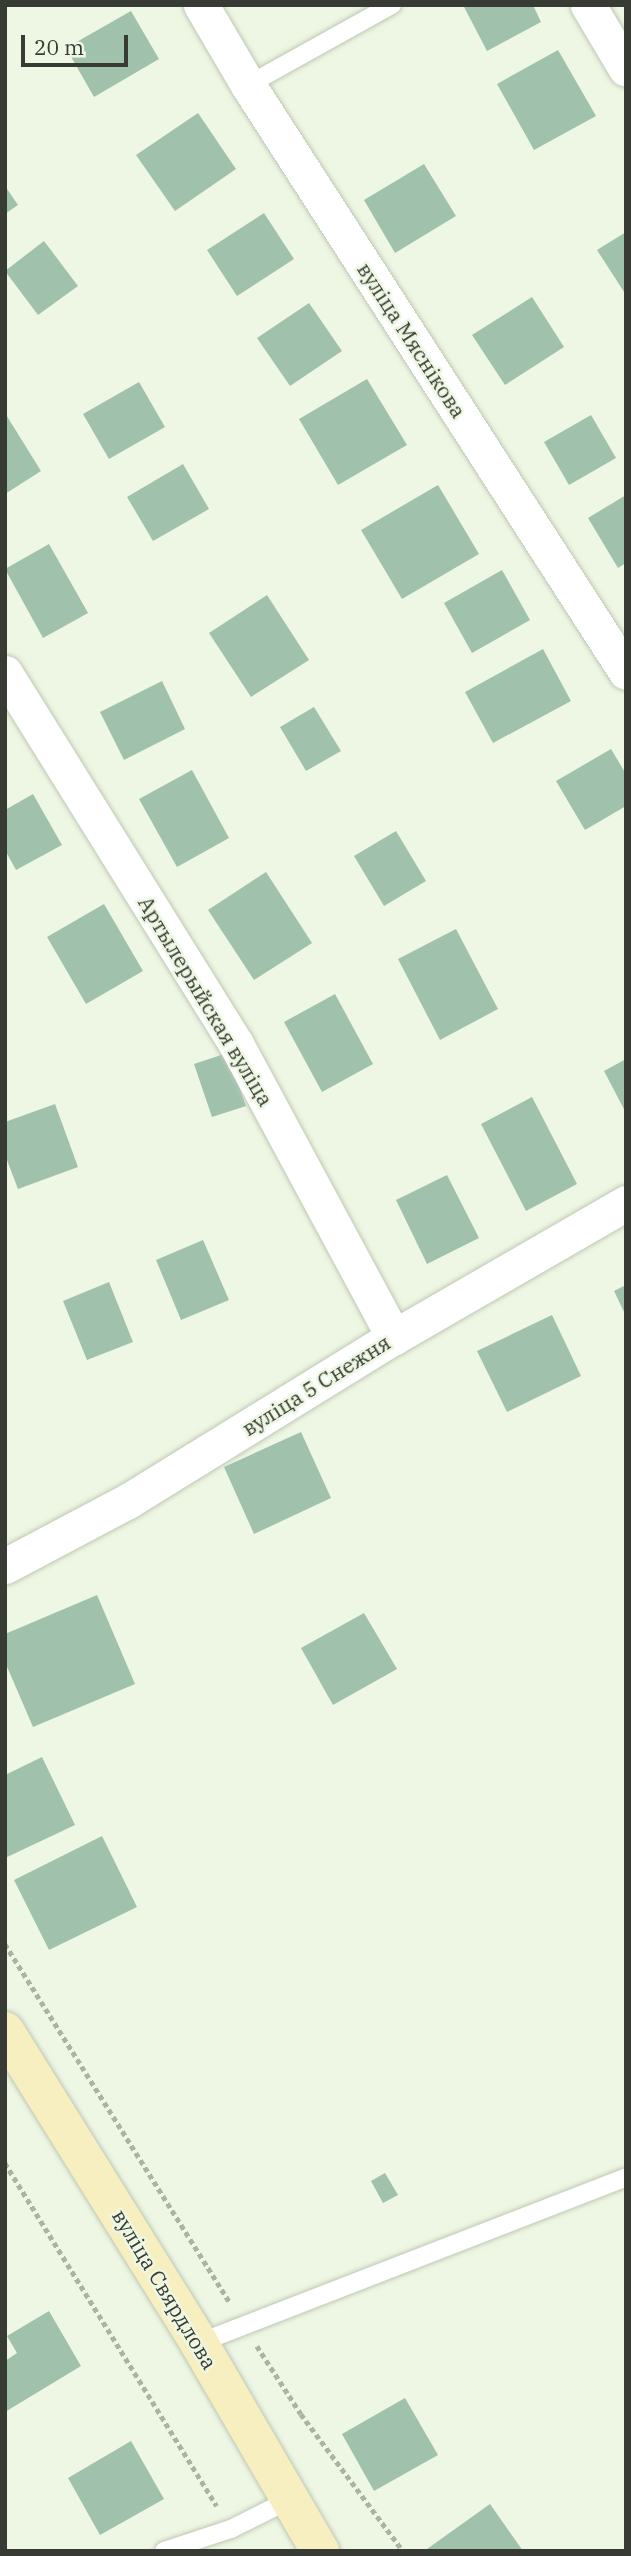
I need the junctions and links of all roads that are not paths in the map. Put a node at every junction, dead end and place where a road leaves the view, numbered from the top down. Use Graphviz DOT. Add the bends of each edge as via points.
graph roads {
  1 [pos="201,5"];
  2 [pos="391,5"];
  3 [pos="588,5"];
  4 [pos="626,69"];
  5 [pos="248,85"];
  6 [pos="626,672"];
  7 [pos="5,673"];
  8 [pos="626,1203"];
  9 [pos="394,1337"];
  10 [pos="5,1566"];
  11 [pos="5,2031"];
  12 [pos="626,2177"];
  13 [pos="199,2343"];
  14 [pos="289,2500"];
  15 [pos="164,2551"];
  16 [pos="320,2551"];
  1 -- 5 [label="street, вуліца Мяснікова"];
  2 -- 5 [label="lane"];
  3 -- 4 [label="street"];
  5 -- 6 [label="street, вуліца Мяснікова"];
  7 -- 9 [label="street, Артылерыйская вуліца" via="236,1044"];
  8 -- 9 [label="street, вуліца 5 Снежня"];
  9 -- 10 [label="street, вуліца 5 Снежня" via="128,1501"];
  11 -- 13 [label="main road, вуліца Свярдлова"];
  12 -- 13 [label="lane"];
  13 -- 14 [label="main road, вуліца Свярдлова"];
  14 -- 15 [label="lane" via="232,2529"];
  14 -- 16 [label="main road, вуліца Свярдлова"];
}
